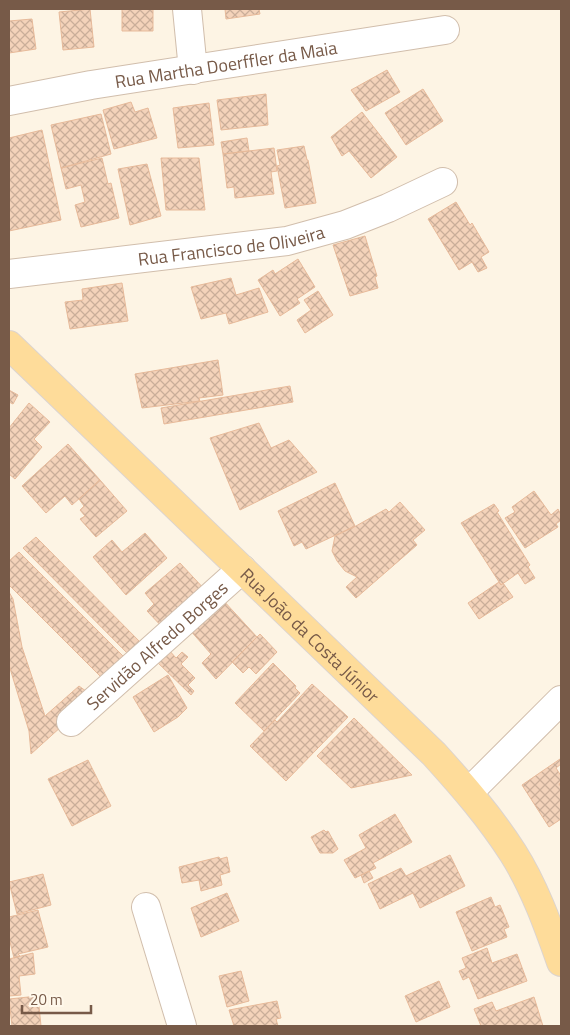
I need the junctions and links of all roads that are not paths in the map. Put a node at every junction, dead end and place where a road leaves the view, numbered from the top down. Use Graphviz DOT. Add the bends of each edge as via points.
graph roads {
  1 [pos="187,9"];
  2 [pos="445,30"];
  3 [pos="193,70"];
  4 [pos="9,101"];
  5 [pos="443,182"];
  6 [pos="9,274"];
  7 [pos="9,346"];
  8 [pos="242,570"];
  9 [pos="561,700"];
  10 [pos="71,722"];
  11 [pos="469,792"];
  12 [pos="146,907"];
  13 [pos="561,962"];
  14 [pos="182,1026"];
  1 -- 3 [label="street"];
  2 -- 3 [label="street, Rua Martha Doerffler da Maia"];
  3 -- 4 [label="street, Rua Martha Doerffler da Maia"];
  5 -- 6 [label="street, Rua Francisco de Oliveira" via="380,212 288,241"];
  7 -- 8 [label="main road, Rua João da Costa Júnior"];
  8 -- 10 [label="street, Servidão Alfredo Borges"];
  8 -- 11 [label="main road, Rua João da Costa Júnior"];
  9 -- 11 [label="street"];
  11 -- 13 [label="main road, Rua João da Costa Júnior" via="514,854 534,893"];
  12 -- 14 [label="street"];
}
